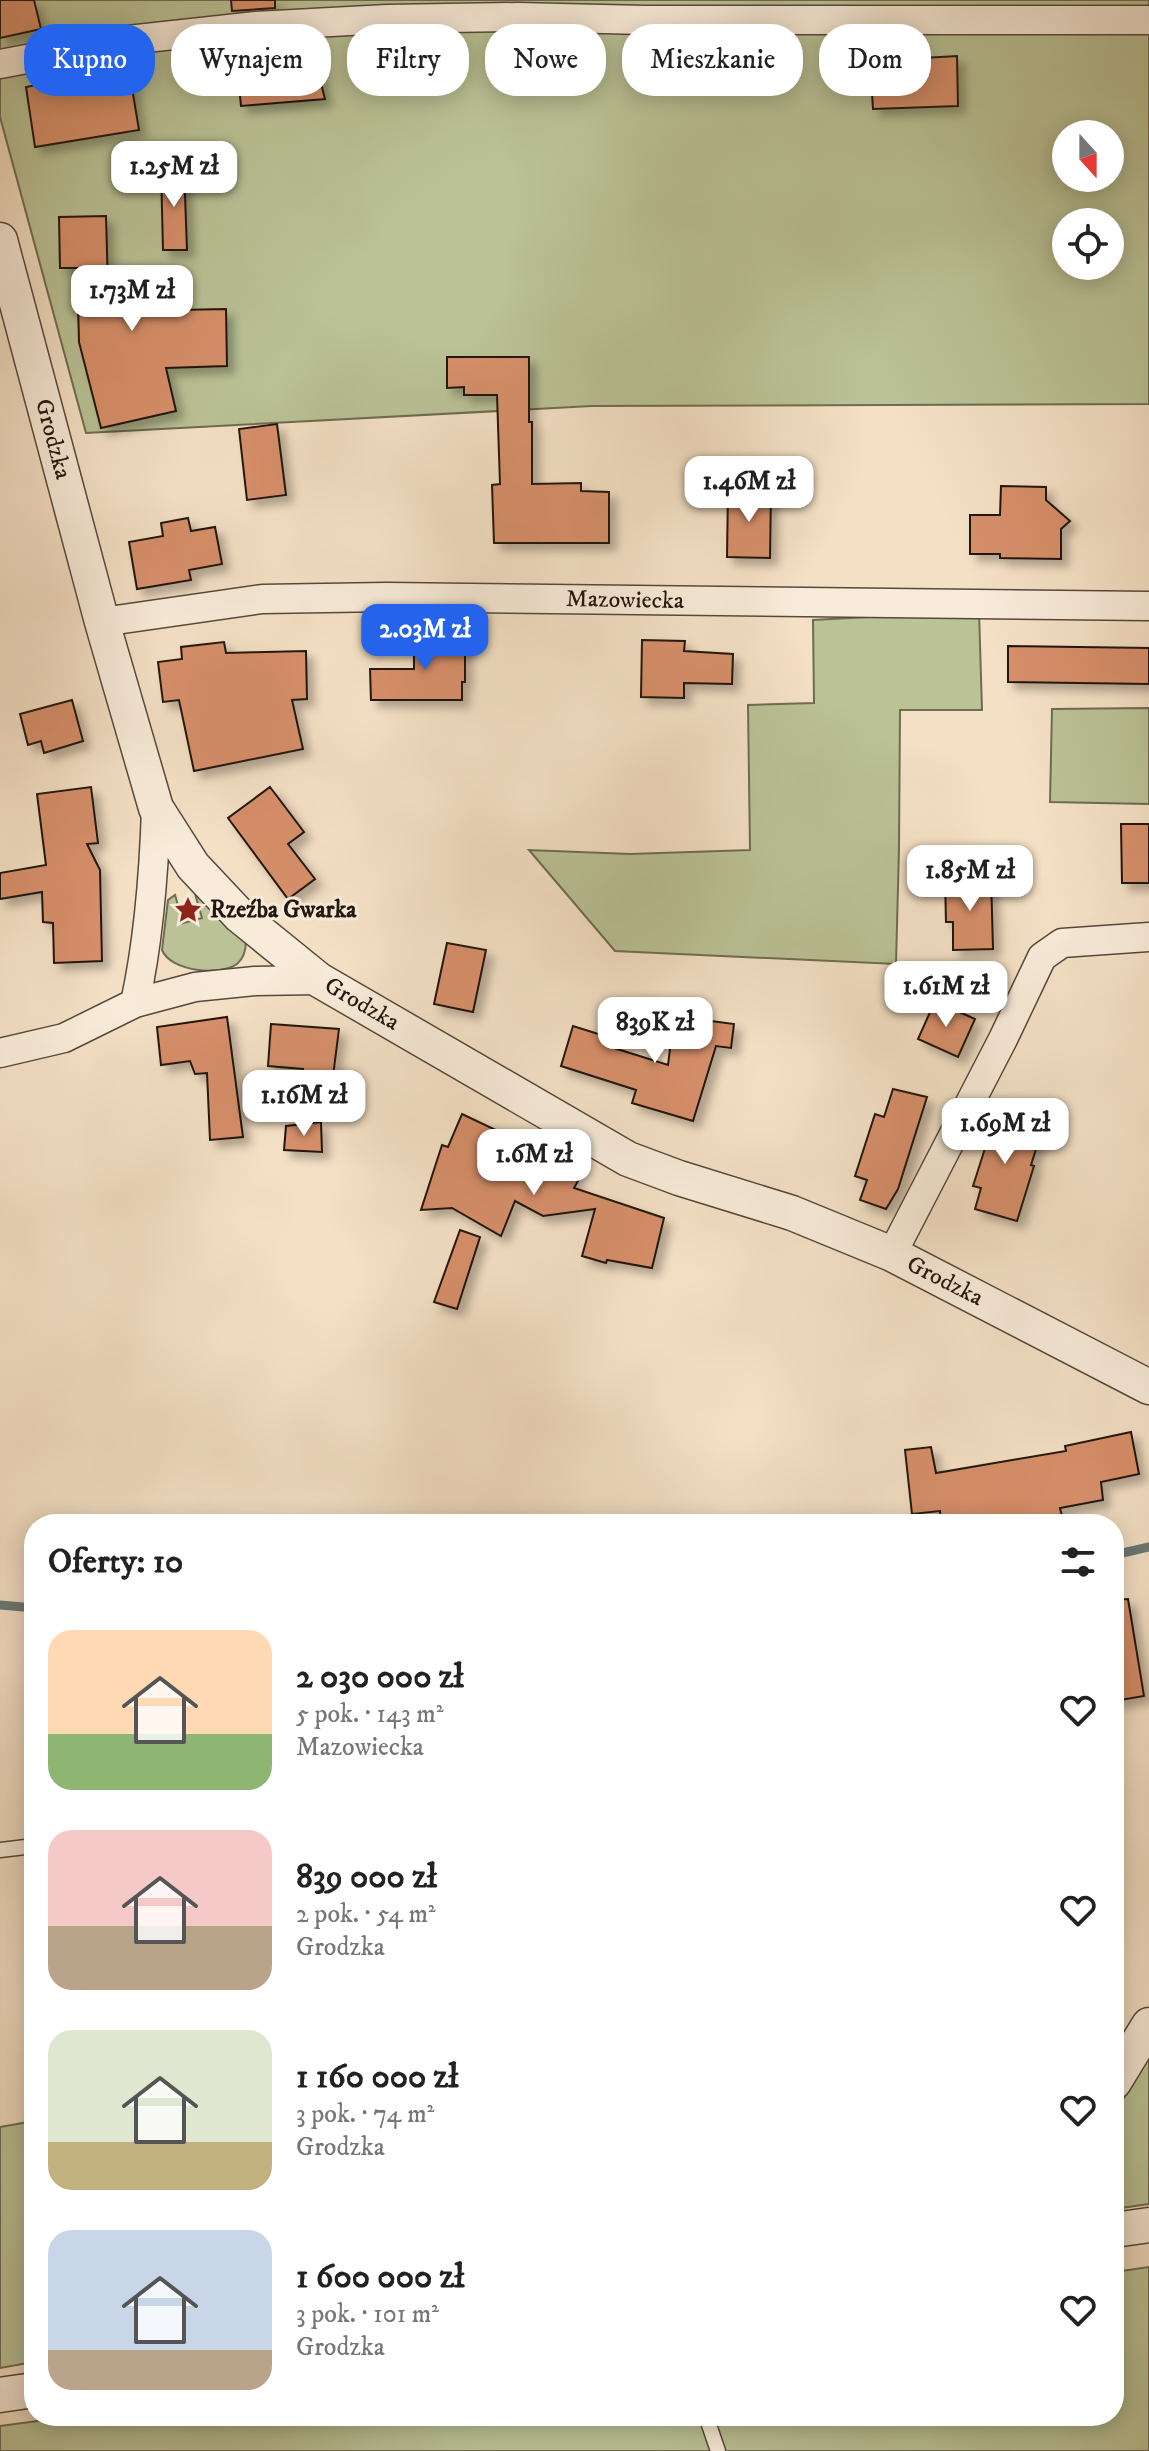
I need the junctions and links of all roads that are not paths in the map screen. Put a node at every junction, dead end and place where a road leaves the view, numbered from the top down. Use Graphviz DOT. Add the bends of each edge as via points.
graph roads {
  1 [pos="1149,20"];
  2 [pos="0,64"];
  3 [pos="0,240"];
  4 [pos="1149,606"];
  5 [pos="102,622"];
  6 [pos="156,808"];
  7 [pos="1149,937"];
  8 [pos="319,980"];
  9 [pos="135,1003"];
  10 [pos="0,1053"];
  11 [pos="892,1254"];
  12 [pos="1149,1387"];
  13 [pos="24,1847"];
  14 [pos="0,1850"];
  15 [pos="1149,2025"];
  16 [pos="1124,2066"];
  17 [pos="1149,2225"];
  18 [pos="1124,2229"];
  19 [pos="24,2391"];
  20 [pos="0,2395"];
  21 [pos="709,2426"];
  22 [pos="718,2451"];
  1 -- 2 [label="street" via="387,19 128,40"];
  3 -- 5 [label="street, Grodzka"];
  4 -- 5 [label="street, Mazowiecka" via="387,597 262,599"];
  5 -- 6 [label="street, Grodzka"];
  6 -- 8 [label="street, Grodzka" via="193,866 240,916"];
  6 -- 9 [label="street" via="144,957"];
  7 -- 11 [label="street" via="1062,943 1042,957"];
  8 -- 9 [label="street" via="195,987"];
  8 -- 11 [label="street, Grodzka" via="628,1159 792,1213"];
  9 -- 10 [label="street" via="64,1038"];
  11 -- 12 [label="street, Grodzka"];
  13 -- 14 [label="lane"];
  15 -- 16 [label="street"];
  17 -- 18 [label="street"];
  19 -- 20 [label="street"];
  21 -- 22 [label="lane"];
}
